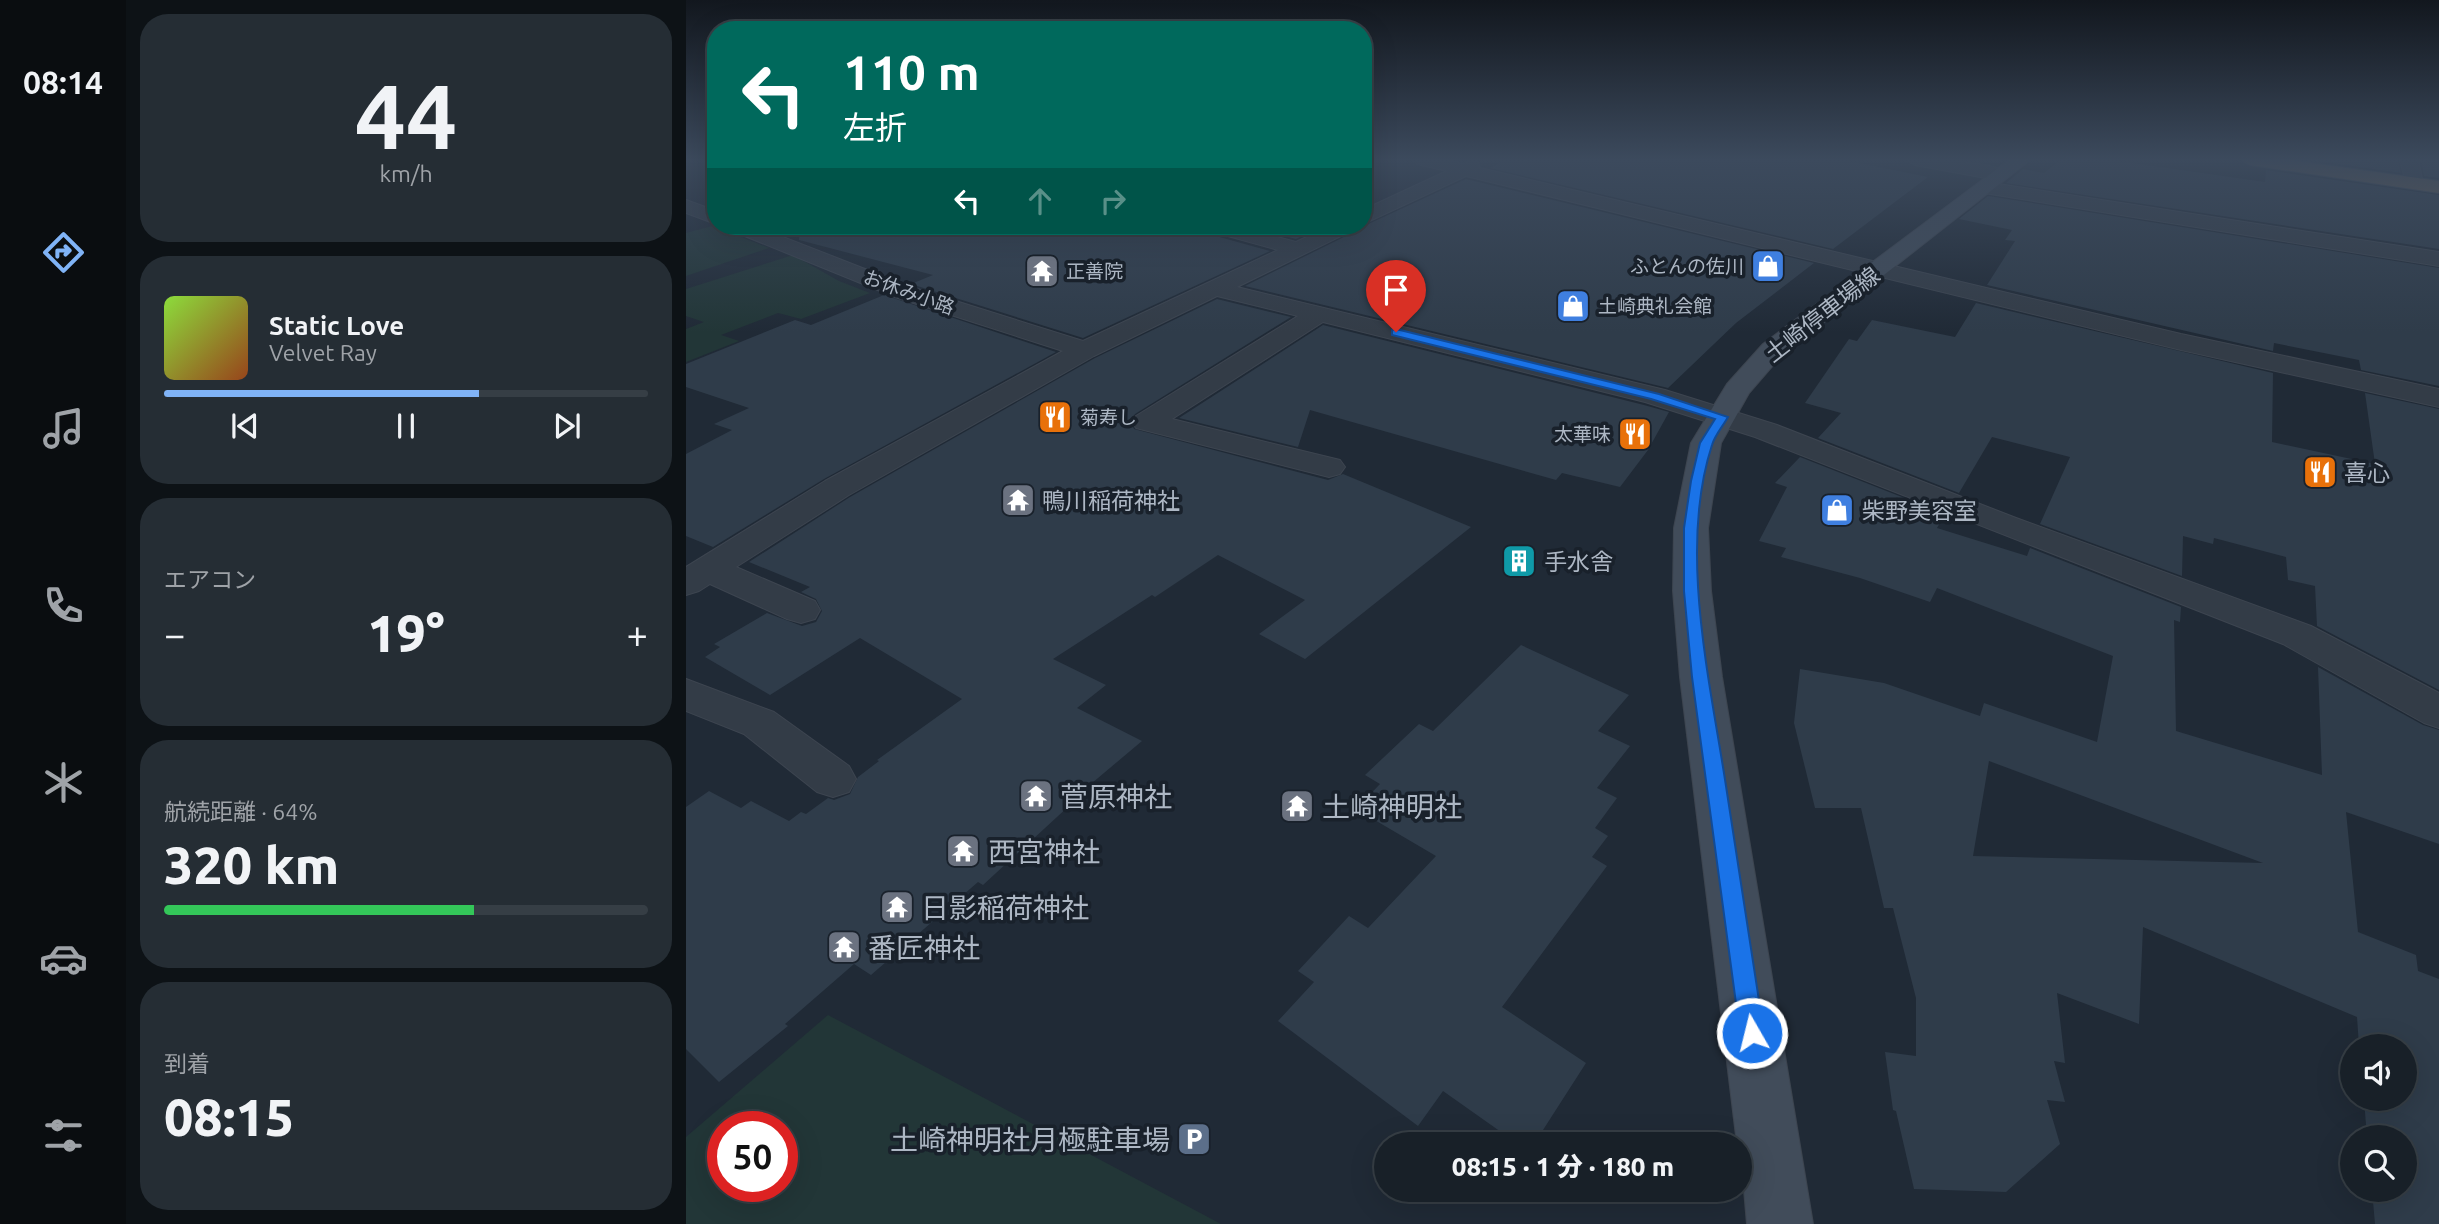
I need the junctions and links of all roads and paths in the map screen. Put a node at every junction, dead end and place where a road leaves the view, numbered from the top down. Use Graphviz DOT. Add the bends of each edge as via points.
graph roads {
  1 [pos="1659,217"];
  2 [pos="1948,217"];
  3 [pos="2222,217"];
  4 [pos="707,222"];
  5 [pos="686,229"];
  6 [pos="760,235"];
  7 [pos="1248,235"];
  8 [pos="1327,235"];
  9 [pos="1299,248"];
  10 [pos="2439,259"];
  11 [pos="1878,270"];
  12 [pos="1212,288"];
  13 [pos="1319,314"];
  14 [pos="1085,350"];
  15 [pos="2439,398"];
  16 [pos="1722,417"];
  17 [pos="1329,467"];
  18 [pos="697,576"];
  19 [pos="801,610"];
  20 [pos="686,694"];
  21 [pos="2439,712"];
  22 [pos="833,779"];
  23 [pos="1780,1224"];
  1 -- 11 [label="street"];
  2 -- 11 [label="main road, 土崎停車場線"];
  3 -- 10 [label="street"];
  4 -- 5 [label="street"];
  6 -- 14 [label="street, お休み小路" via="903,292"];
  7 -- 9 [label="street"];
  8 -- 9 [label="street"];
  9 -- 12 [label="street"];
  11 -- 15 [label="street"];
  11 -- 16 [label="main road, 土崎停車場線" via="1772,351 1737,390"];
  12 -- 13 [label="street"];
  12 -- 14 [label="street"];
  13 -- 16 [label="street"];
  13 -- 17 [label="street" via="1147,422"];
  14 -- 18 [label="street" via="837,488"];
  16 -- 21 [label="street" via="2297,635"];
  16 -- 23 [label="main road, 土崎停車場線" via="1706,443 1698,481 1691,528 1692,591"];
  18 -- 19 [label="street"];
  20 -- 22 [label="street" via="759,723"];
}
